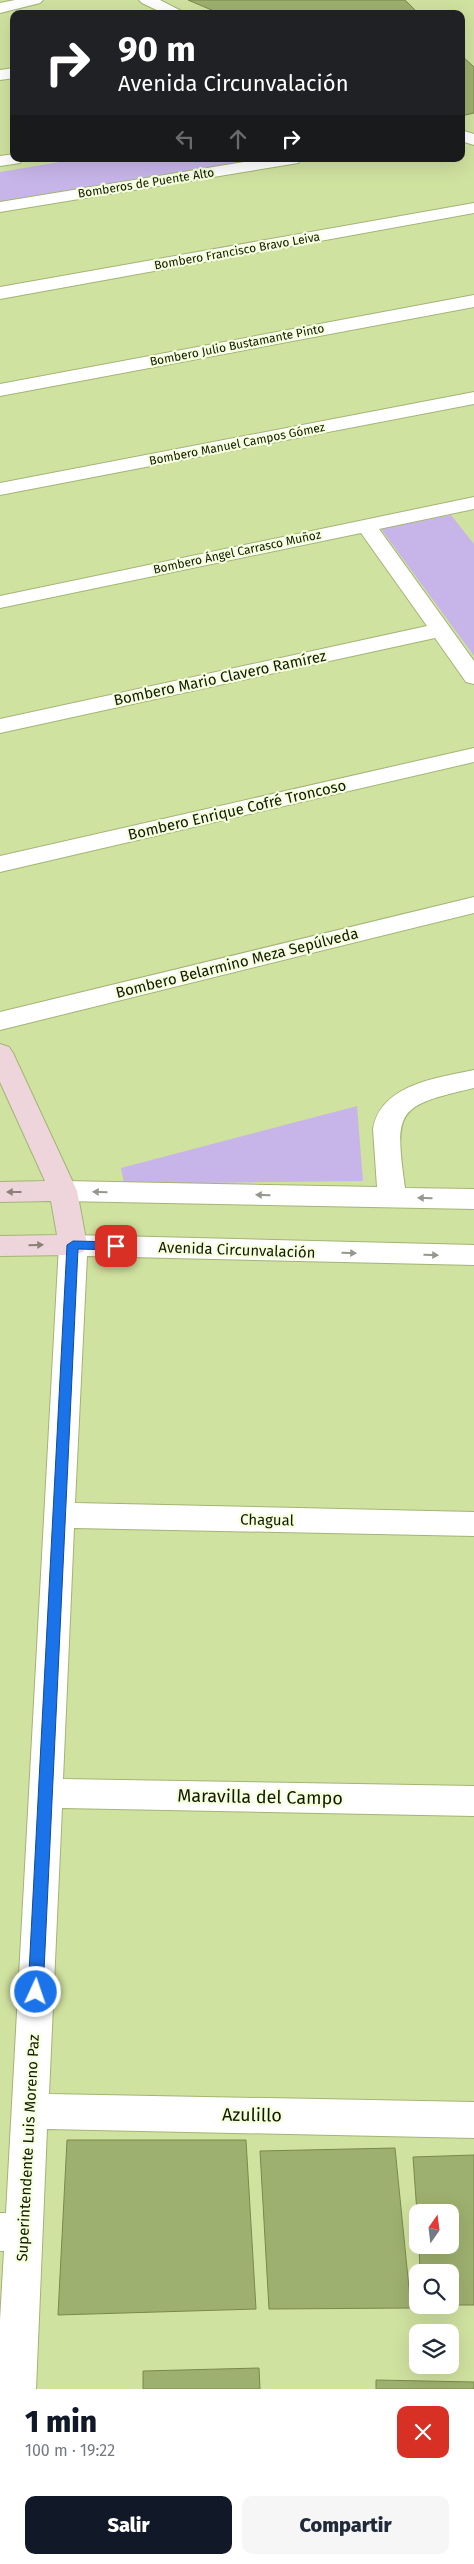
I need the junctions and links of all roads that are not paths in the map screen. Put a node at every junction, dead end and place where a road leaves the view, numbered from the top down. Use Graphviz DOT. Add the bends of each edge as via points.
graph roads {
  1 [pos="35,0"];
  2 [pos="146,0"];
  3 [pos="0,8"];
  4 [pos="170,10"];
  5 [pos="274,162"];
  6 [pos="0,207"];
  7 [pos="474,208"];
  8 [pos="0,294"];
  9 [pos="474,301"];
  10 [pos="0,390"];
  11 [pos="474,398"];
  12 [pos="0,489"];
  13 [pos="466,505"];
  14 [pos="366,525"];
  15 [pos="474,526"];
  16 [pos="0,602"];
  17 [pos="440,630"];
  18 [pos="474,677"];
  19 [pos="0,726"];
  20 [pos="474,755"];
  21 [pos="0,864"];
  22 [pos="474,905"];
  23 [pos="0,1021"];
  24 [pos="0,1053"];
  25 [pos="474,1079"];
  26 [pos="0,1192"];
  27 [pos="63,1192"];
  28 [pos="392,1198"];
  29 [pos="474,1199"];
  30 [pos="73,1245"];
  31 [pos="0,1246"];
  32 [pos="474,1256"];
  33 [pos="59,1515"];
  34 [pos="474,1524"];
  35 [pos="46,1793"];
  36 [pos="474,1801"];
  37 [pos="29,2111"];
  38 [pos="474,2120"];
  39 [pos="12,2232"];
  40 [pos="16,2389"];
  1 -- 3 [label="street"];
  2 -- 4 [label="street"];
  5 -- 6 [label="street, Bomberos de Puente Alto"];
  7 -- 8 [label="street, Bombero Francisco Bravo Leiva"];
  9 -- 10 [label="street, Bombero Julio Bustamante Pinto"];
  11 -- 12 [label="street, Bombero Manuel Campos Gómez"];
  13 -- 14 [label="street, Bombero Ángel Carrasco Muñoz"];
  13 -- 15 [label="street"];
  14 -- 16 [label="street, Bombero Ángel Carrasco Muñoz"];
  14 -- 17 [label="street"];
  17 -- 18 [label="street"];
  17 -- 19 [label="street, Bombero Mario Clavero Ramírez"];
  20 -- 21 [label="street, Bombero Enrique Cofré Troncoso"];
  22 -- 23 [label="street, Bombero Belarmino Meza Sepúlveda"];
  24 -- 27 [label="street, Superintendente Luis Moreno Paz"];
  25 -- 28 [label="street" via="410,1097 393,1110 387,1132"];
  27 -- 26 [label="street, one-way"];
  28 -- 27 [label="street, one-way"];
  27 -- 30 [label="street, Superintendente Luis Moreno Paz"];
  29 -- 28 [label="street, one-way"];
  31 -- 30 [label="street, Avenida Circunvalación, one-way"];
  30 -- 32 [label="street, Avenida Circunvalación, one-way"];
  30 -- 33 [label="street, Superintendente Luis Moreno Paz"];
  33 -- 34 [label="street, Chagual"];
  33 -- 35 [label="street, Superintendente Luis Moreno Paz"];
  35 -- 36 [label="street, Maravilla del Campo"];
  35 -- 37 [label="street, Superintendente Luis Moreno Paz"];
  37 -- 38 [label="street, Azulillo"];
  37 -- 39 [label="street, Superintendente Luis Moreno Paz"];
  39 -- 40 [label="street, Superintendente Luis Moreno Paz"];
}
